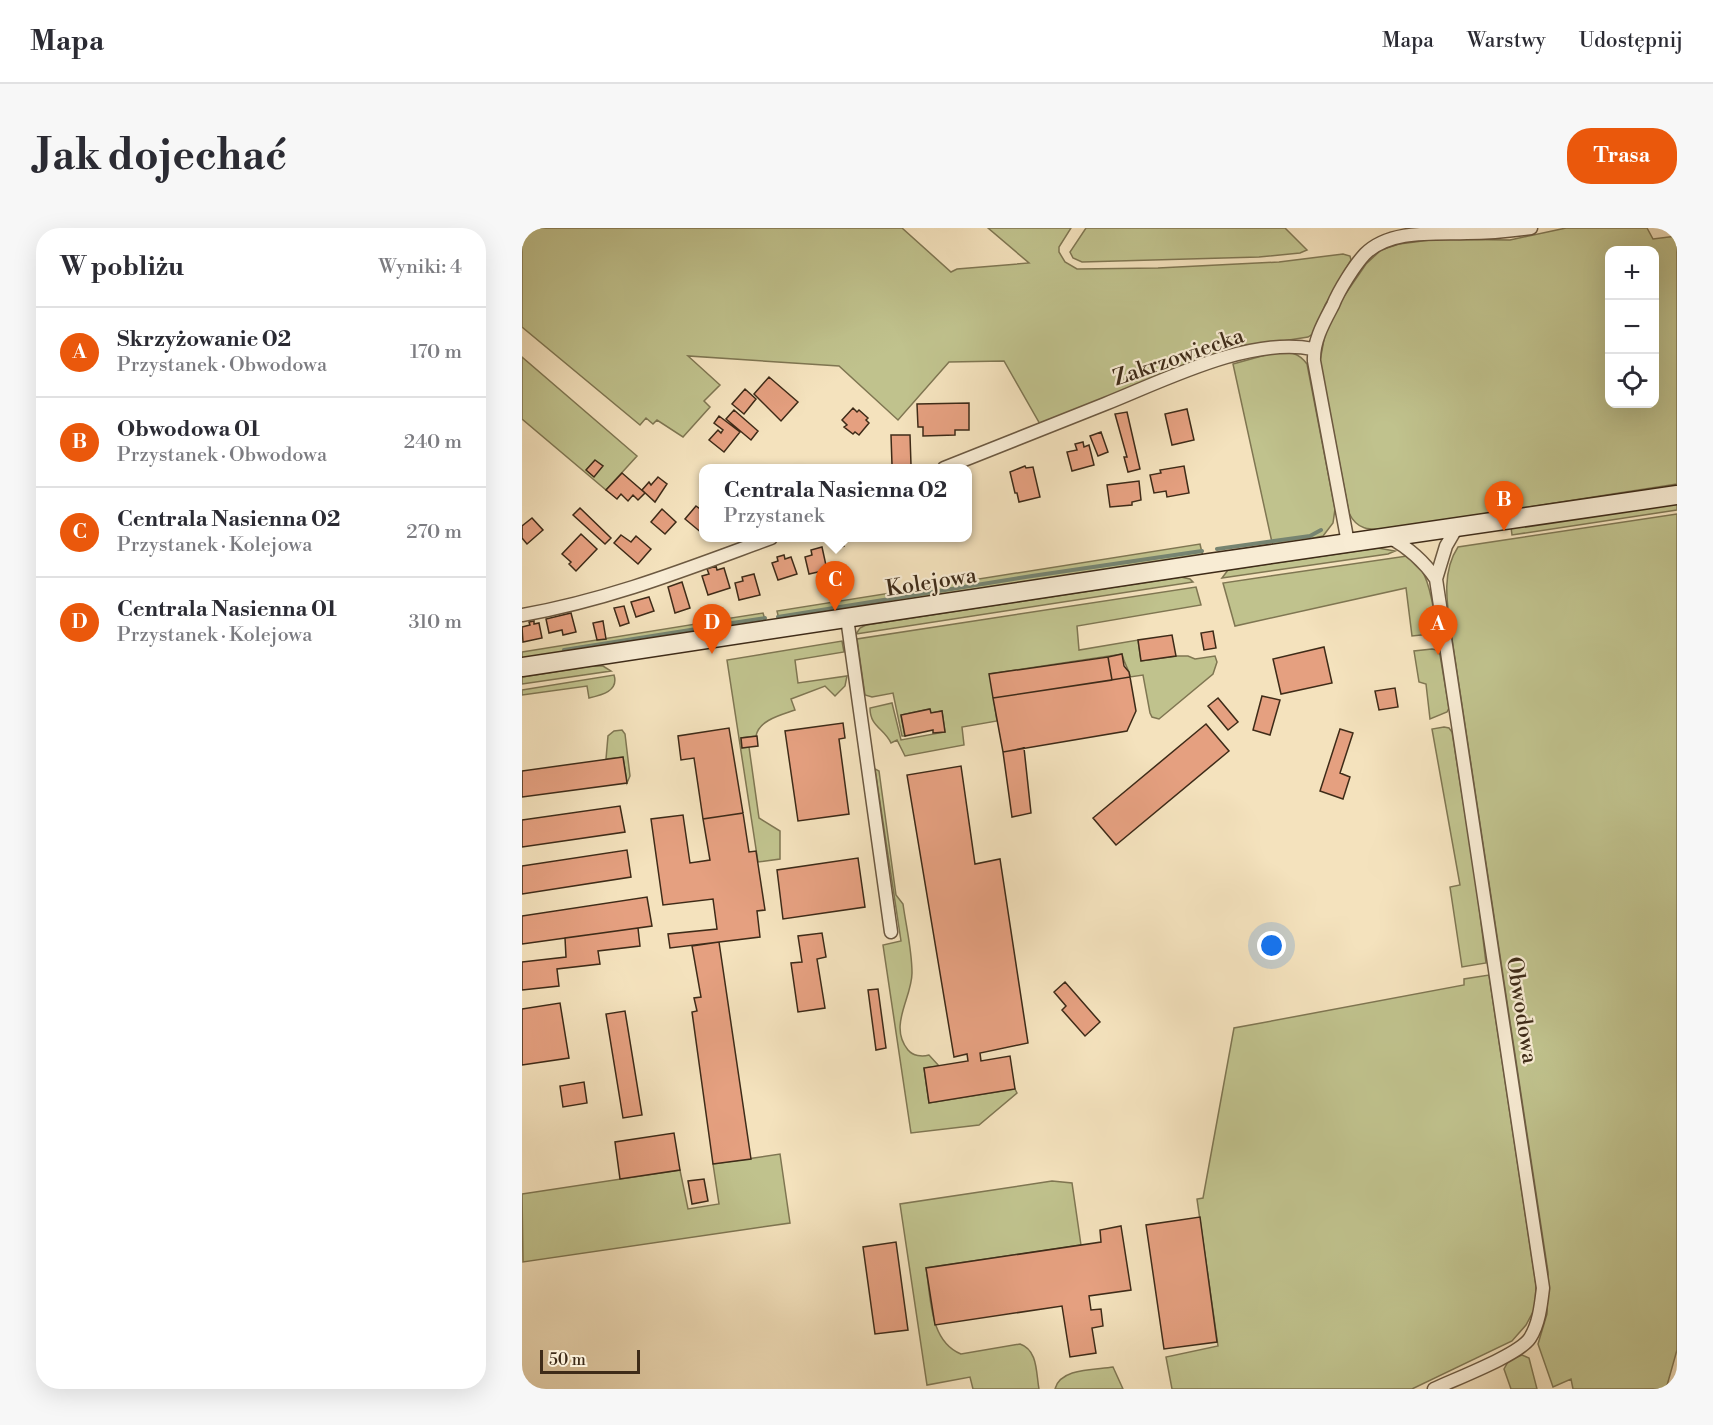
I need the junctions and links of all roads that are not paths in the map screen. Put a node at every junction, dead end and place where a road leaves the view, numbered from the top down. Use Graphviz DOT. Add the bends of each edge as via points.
graph roads {
  1 [pos="1531,228"];
  2 [pos="1313,349"];
  3 [pos="954,464"];
  4 [pos="1677,495"];
  5 [pos="1457,527"];
  6 [pos="1388,537"];
  7 [pos="758,542"];
  8 [pos="1348,543"];
  9 [pos="1436,579"];
  10 [pos="522,615"];
  11 [pos="847,618"];
  12 [pos="522,667"];
  13 [pos="891,932"];
  14 [pos="1434,1389"];
  1 -- 2 [label="street" via="1422,234 1376,246 1364,255 1336,297"];
  2 -- 3 [label="street, Zakrzowiecka" via="1275,347 1214,361"];
  2 -- 8 [label="street"];
  4 -- 5 [label="street, Kolejowa"];
  5 -- 6 [label="street, Kolejowa"];
  5 -- 9 [label="street, Obwodowa" via="1446,546"];
  6 -- 8 [label="street, Kolejowa"];
  6 -- 9 [label="street" via="1425,562"];
  7 -- 10 [label="street" via="649,583 586,602"];
  8 -- 11 [label="street, Kolejowa"];
  9 -- 14 [label="street, Obwodowa" via="1543,1288 1539,1318 1528,1341"];
  11 -- 12 [label="street, Kolejowa"];
  11 -- 13 [label="street"];
}
